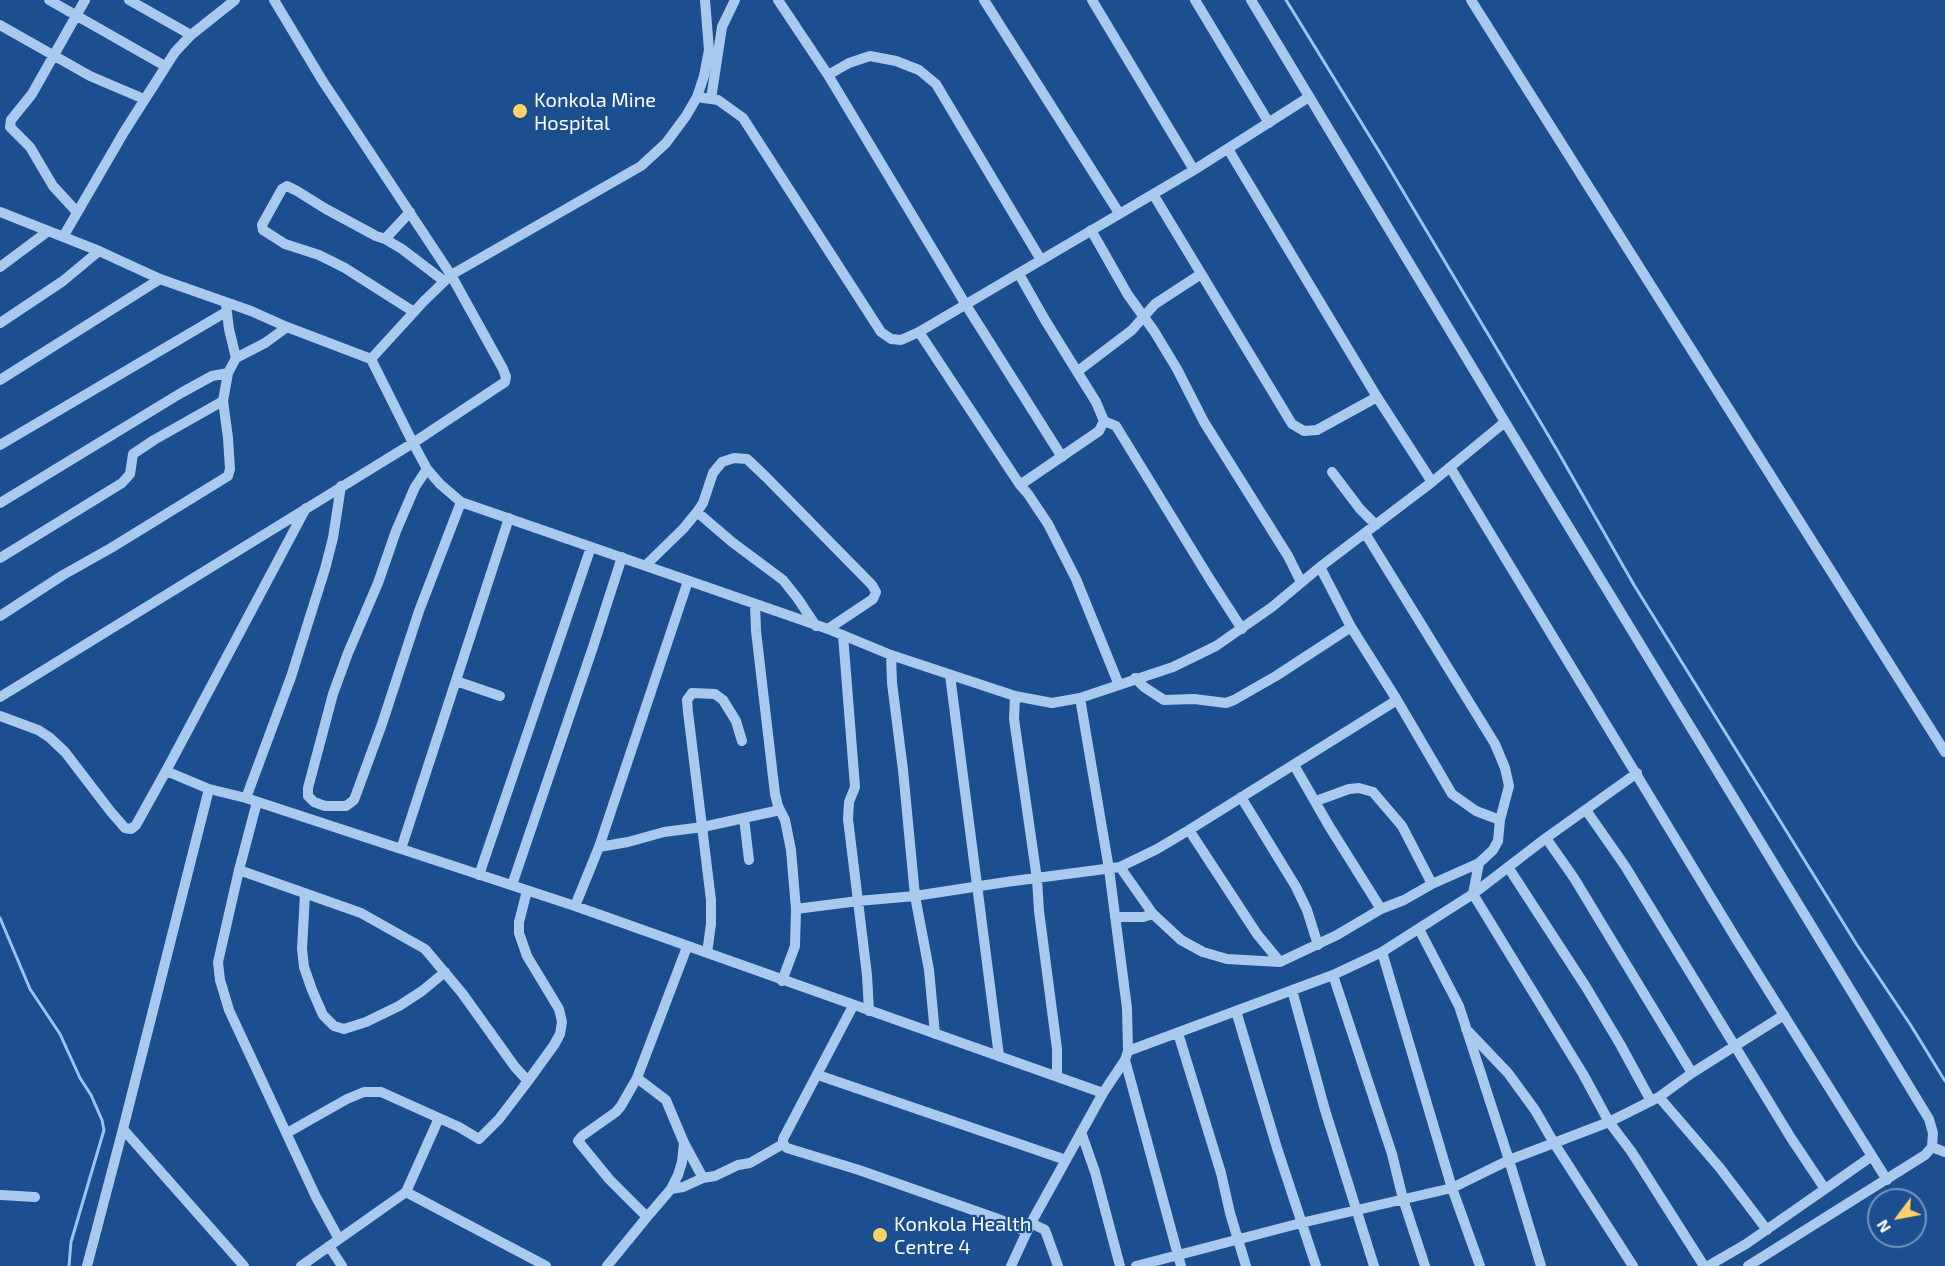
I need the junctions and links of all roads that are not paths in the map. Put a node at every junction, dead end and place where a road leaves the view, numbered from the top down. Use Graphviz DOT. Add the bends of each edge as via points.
graph roads {
  1 [pos="49,0"];
  2 [pos="85,0"];
  3 [pos="129,0"];
  4 [pos="274,0"];
  5 [pos="705,0"];
  6 [pos="735,0"];
  7 [pos="778,0"];
  8 [pos="984,0"];
  9 [pos="1092,0"];
  10 [pos="1195,0"];
  11 [pos="1251,0"];
  12 [pos="1471,0"];
  13 [pos="228,2"];
  14 [pos="75,15"];
  15 [pos="0,25"];
  16 [pos="190,35"];
  17 [pos="54,56"];
  18 [pos="165,66"];
  19 [pos="828,75"];
  20 [pos="1309,97"];
  21 [pos="697,98"];
  22 [pos="144,99"];
  23 [pos="711,99"];
  24 [pos="1269,123"];
  25 [pos="1228,149"];
  26 [pos="1194,170"];
  27 [pos="1153,194"];
  28 [pos="0,212"];
  29 [pos="77,212"];
  30 [pos="410,212"];
  31 [pos="1119,213"];
  32 [pos="1091,230"];
  33 [pos="47,232"];
  34 [pos="63,237"];
  35 [pos="385,239"];
  36 [pos="99,251"];
  37 [pos="1041,260"];
  38 [pos="0,267"];
  39 [pos="1019,274"];
  40 [pos="1201,274"];
  41 [pos="447,278"];
  42 [pos="160,279"];
  43 [pos="966,305"];
  44 [pos="226,307"];
  45 [pos="414,312"];
  46 [pos="1144,317"];
  47 [pos="0,323"];
  48 [pos="287,327"];
  49 [pos="919,332"];
  50 [pos="236,358"];
  51 [pos="371,359"];
  52 [pos="1078,371"];
  53 [pos="228,373"];
  54 [pos="0,380"];
  55 [pos="1377,397"];
  56 [pos="223,401"];
  57 [pos="1104,421"];
  58 [pos="1505,422"];
  59 [pos="413,443"];
  60 [pos="0,446"];
  61 [pos="1062,457"];
  62 [pos="1449,467"];
  63 [pos="427,469"];
  64 [pos="1332,472"];
  65 [pos="1432,482"];
  66 [pos="1020,485"];
  67 [pos="341,486"];
  68 [pos="461,502"];
  69 [pos="0,503"];
  70 [pos="306,508"];
  71 [pos="697,512"];
  72 [pos="509,518"];
  73 [pos="1376,525"];
  74 [pos="1365,533"];
  75 [pos="591,547"];
  76 [pos="622,557"];
  77 [pos="0,558"];
  78 [pos="646,565"];
  79 [pos="1320,567"];
  80 [pos="688,581"];
  81 [pos="1301,582"];
  82 [pos="755,604"];
  83 [pos="0,616"];
  84 [pos="816,626"];
  85 [pos="1351,627"];
  86 [pos="828,629"];
  87 [pos="1242,629"];
  88 [pos="843,635"];
  89 [pos="891,655"];
  90 [pos="950,675"];
  91 [pos="1135,678"];
  92 [pos="456,681"];
  93 [pos="1119,685"];
  94 [pos="500,696"];
  95 [pos="1015,696"];
  96 [pos="0,697"];
  97 [pos="1080,698"];
  98 [pos="1397,700"];
  99 [pos="0,716"];
  100 [pos="742,741"];
  101 [pos="1945,752"];
  102 [pos="1294,765"];
  103 [pos="166,771"];
  104 [pos="1636,773"];
  105 [pos="209,789"];
  106 [pos="1242,797"];
  107 [pos="246,798"];
  108 [pos="1316,801"];
  109 [pos="257,802"];
  110 [pos="780,810"];
  111 [pos="1586,810"];
  112 [pos="744,818"];
  113 [pos="1500,820"];
  114 [pos="703,826"];
  115 [pos="1189,830"];
  116 [pos="1546,837"];
  117 [pos="599,847"];
  118 [pos="400,849"];
  119 [pos="749,860"];
  120 [pos="1479,863"];
  121 [pos="1508,867"];
  122 [pos="1114,868"];
  123 [pos="239,870"];
  124 [pos="478,875"];
  125 [pos="1037,879"];
  126 [pos="1492,879"];
  127 [pos="1432,884"];
  128 [pos="512,885"];
  129 [pos="978,886"];
  130 [pos="527,891"];
  131 [pos="305,894"];
  132 [pos="1473,894"];
  133 [pos="915,896"];
  134 [pos="858,901"];
  135 [pos="575,906"];
  136 [pos="796,909"];
  137 [pos="1381,909"];
  138 [pos="1153,914"];
  139 [pos="1115,917"];
  140 [pos="1419,929"];
  141 [pos="1318,945"];
  142 [pos="687,947"];
  143 [pos="1382,952"];
  144 [pos="707,953"];
  145 [pos="1280,962"];
  146 [pos="445,972"];
  147 [pos="1333,975"];
  148 [pos="782,981"];
  149 [pos="1292,990"];
  150 [pos="853,1006"];
  151 [pos="869,1011"];
  152 [pos="1236,1011"];
  153 [pos="1784,1016"];
  154 [pos="1467,1029"];
  155 [pos="1178,1033"];
  156 [pos="935,1034"];
  157 [pos="1734,1047"];
  158 [pos="1126,1055"];
  159 [pos="999,1056"];
  160 [pos="1692,1073"];
  161 [pos="818,1076"];
  162 [pos="1057,1077"];
  163 [pos="637,1078"];
  164 [pos="528,1081"];
  165 [pos="1103,1093"];
  166 [pos="1655,1099"];
  167 [pos="439,1118"];
  168 [pos="1610,1122"];
  169 [pos="123,1129"];
  170 [pos="1081,1132"];
  171 [pos="287,1133"];
  172 [pos="684,1143"];
  173 [pos="1554,1143"];
  174 [pos="783,1144"];
  175 [pos="1932,1147"];
  176 [pos="1945,1152"];
  177 [pos="1872,1156"];
  178 [pos="1066,1160"];
  179 [pos="1509,1160"];
  180 [pos="703,1178"];
  181 [pos="1887,1180"];
  182 [pos="1452,1188"];
  183 [pos="670,1189"];
  184 [pos="1825,1189"];
  185 [pos="406,1191"];
  186 [pos="0,1195"];
  187 [pos="35,1197"];
  188 [pos="1403,1199"];
  189 [pos="1357,1209"];
  190 [pos="647,1218"];
  191 [pos="1302,1223"];
  192 [pos="1029,1227"];
  193 [pos="1767,1230"];
  194 [pos="1238,1239"];
  195 [pos="334,1242"];
  196 [pos="1179,1261"];
  197 [pos="87,1266"];
  198 [pos="244,1266"];
  199 [pos="301,1266"];
  200 [pos="342,1266"];
  201 [pos="546,1266"];
  202 [pos="607,1266"];
  203 [pos="1011,1266"];
  204 [pos="1058,1266"];
  205 [pos="1120,1266"];
  206 [pos="1136,1266"];
  207 [pos="1246,1266"];
  208 [pos="1316,1266"];
  209 [pos="1374,1266"];
  210 [pos="1425,1266"];
  211 [pos="1480,1266"];
  212 [pos="1541,1266"];
  213 [pos="1633,1266"];
  214 [pos="1706,1266"];
  215 [pos="1748,1266"];
  1 -- 14 [label="street"];
  2 -- 14 [label="street"];
  3 -- 16 [label="street"];
  4 -- 30 [label="street"];
  5 -- 21 [label="street" via="709,50"];
  6 -- 23 [label="street" via="722,27"];
  7 -- 19 [label="street"];
  8 -- 31 [label="street"];
  9 -- 26 [label="street"];
  10 -- 24 [label="street"];
  11 -- 20 [label="street"];
  12 -- 101 [label="street"];
  13 -- 16 [label="street"];
  14 -- 17 [label="street"];
  14 -- 18 [label="street"];
  15 -- 17 [label="street"];
  16 -- 18 [label="street"];
  17 -- 22 [label="street"];
  17 -- 29 [label="street" via="10,127 30,147 53,186"];
  18 -- 22 [label="street"];
  19 -- 37 [label="street" via="870,57 919,70 936,84"];
  19 -- 43 [label="street"];
  20 -- 24 [label="street"];
  20 -- 58 [label="street"];
  21 -- 23 [label="street"];
  21 -- 41 [label="street" via="666,142 641,166"];
  22 -- 29 [label="street"];
  23 -- 49 [label="street" via="743,118 881,332 901,340"];
  24 -- 25 [label="street"];
  25 -- 26 [label="street"];
  25 -- 55 [label="street"];
  26 -- 27 [label="street"];
  27 -- 31 [label="street"];
  27 -- 40 [label="street"];
  28 -- 33 [label="street"];
  29 -- 34 [label="street"];
  30 -- 35 [label="street"];
  30 -- 41 [label="street"];
  31 -- 32 [label="street"];
  32 -- 37 [label="street"];
  32 -- 46 [label="street"];
  33 -- 34 [label="street"];
  33 -- 38 [label="street"];
  34 -- 36 [label="street"];
  35 -- 41 [label="street"];
  35 -- 45 [label="street" via="287,186 262,225 263,230 285,244 345,268"];
  36 -- 42 [label="street"];
  36 -- 47 [label="street" via="63,281"];
  37 -- 39 [label="street"];
  39 -- 43 [label="street"];
  39 -- 52 [label="street"];
  40 -- 46 [label="street" via="1155,304"];
  40 -- 55 [label="street" via="1292,424 1304,431 1317,429"];
  41 -- 45 [label="street"];
  41 -- 59 [label="street" via="503,369 505,382"];
  42 -- 44 [label="street"];
  42 -- 54 [label="street"];
  43 -- 49 [label="street"];
  43 -- 61 [label="street"];
  44 -- 48 [label="street"];
  44 -- 50 [label="street"];
  44 -- 60 [label="street"];
  45 -- 51 [label="street"];
  46 -- 52 [label="street"];
  46 -- 81 [label="street"];
  48 -- 50 [label="street"];
  48 -- 51 [label="street"];
  49 -- 66 [label="street"];
  50 -- 53 [label="street"];
  51 -- 59 [label="street"];
  52 -- 57 [label="street"];
  53 -- 56 [label="street"];
  53 -- 69 [label="street" via="212,376 181,393"];
  55 -- 65 [label="street"];
  56 -- 77 [label="street" via="133,454 130,474 122,483"];
  56 -- 83 [label="street" via="228,476"];
  57 -- 61 [label="street" via="1099,431"];
  57 -- 87 [label="street" via="1116,426"];
  58 -- 62 [label="street"];
  58 -- 175 [label="street" via="1910,1086 1929,1119"];
  59 -- 63 [label="street"];
  59 -- 67 [label="street"];
  61 -- 66 [label="street"];
  62 -- 65 [label="street"];
  62 -- 104 [label="street"];
  63 -- 68 [label="street"];
  63 -- 68 [label="street" via="396,531 333,694 308,788 314,802 346,806 354,800 418,611"];
  64 -- 73 [label="street"];
  65 -- 73 [label="street"];
  66 -- 93 [label="street" via="1063,552"];
  67 -- 70 [label="street"];
  67 -- 107 [label="street" via="325,569"];
  68 -- 72 [label="street"];
  70 -- 96 [label="street"];
  70 -- 103 [label="street"];
  71 -- 78 [label="street"];
  71 -- 84 [label="street" via="783,580"];
  71 -- 86 [label="street" via="713,473 722,462 747,459 876,592 873,599"];
  72 -- 75 [label="street"];
  72 -- 92 [label="street"];
  73 -- 74 [label="street"];
  74 -- 79 [label="street"];
  74 -- 113 [label="street" via="1495,744 1509,786"];
  75 -- 76 [label="street"];
  75 -- 124 [label="street"];
  76 -- 78 [label="street"];
  76 -- 128 [label="street"];
  78 -- 80 [label="street"];
  79 -- 81 [label="street"];
  79 -- 85 [label="street"];
  80 -- 82 [label="street"];
  80 -- 117 [label="street"];
  81 -- 87 [label="street"];
  82 -- 84 [label="street"];
  82 -- 110 [label="street" via="775,794"];
  84 -- 86 [label="street"];
  85 -- 91 [label="street" via="1226,703 1164,700"];
  85 -- 98 [label="street"];
  86 -- 88 [label="street"];
  87 -- 91 [label="street" via="1196,657"];
  88 -- 89 [label="street"];
  88 -- 134 [label="street" via="855,787 848,819"];
  89 -- 90 [label="street"];
  89 -- 133 [label="street"];
  90 -- 95 [label="street"];
  90 -- 129 [label="street"];
  91 -- 93 [label="street"];
  92 -- 94 [label="street"];
  92 -- 118 [label="street"];
  93 -- 97 [label="street"];
  95 -- 97 [label="street" via="1052,703"];
  95 -- 125 [label="street" via="1014,719"];
  97 -- 122 [label="street"];
  98 -- 102 [label="street"];
  98 -- 113 [label="street" via="1452,794 1465,805"];
  99 -- 103 [label="street" via="49,737 126,828 136,825"];
  100 -- 114 [label="street" via="723,700 715,694 692,693 687,700"];
  102 -- 106 [label="street"];
  102 -- 108 [label="street"];
  103 -- 105 [label="street"];
  104 -- 111 [label="street"];
  104 -- 153 [label="street"];
  105 -- 107 [label="street"];
  105 -- 169 [label="street"];
  106 -- 115 [label="street"];
  106 -- 141 [label="street" via="1296,887"];
  107 -- 109 [label="street"];
  108 -- 127 [label="street" via="1349,789 1373,792 1402,826"];
  108 -- 137 [label="street"];
  109 -- 118 [label="street"];
  109 -- 123 [label="street"];
  110 -- 112 [label="street"];
  110 -- 136 [label="street" via="791,850"];
  111 -- 116 [label="street"];
  111 -- 157 [label="street" via="1663,926"];
  112 -- 114 [label="street"];
  112 -- 119 [label="street"];
  113 -- 120 [label="street" via="1498,841"];
  114 -- 117 [label="street"];
  114 -- 144 [label="street" via="711,900"];
  115 -- 122 [label="street"];
  115 -- 145 [label="street" via="1257,934"];
  116 -- 121 [label="street"];
  116 -- 160 [label="street"];
  117 -- 135 [label="street"];
  118 -- 124 [label="street"];
  120 -- 126 [label="street"];
  120 -- 127 [label="street"];
  120 -- 132 [label="street"];
  121 -- 126 [label="street"];
  121 -- 166 [label="street"];
  122 -- 125 [label="street"];
  122 -- 138 [label="street"];
  122 -- 139 [label="street"];
  123 -- 131 [label="street"];
  123 -- 171 [label="street" via="218,962 220,980 229,1010"];
  124 -- 128 [label="street"];
  125 -- 129 [label="street"];
  125 -- 162 [label="street"];
  126 -- 132 [label="street"];
  127 -- 137 [label="street"];
  128 -- 130 [label="street"];
  129 -- 133 [label="street"];
  129 -- 159 [label="street"];
  130 -- 135 [label="street"];
  130 -- 164 [label="street" via="519,922 522,945 559,1008 562,1022 554,1045"];
  131 -- 146 [label="street" via="381,922 425,949"];
  131 -- 146 [label="street" via="304,967 323,1015 334,1026 344,1029 399,1006"];
  132 -- 140 [label="street"];
  132 -- 168 [label="street"];
  133 -- 134 [label="street"];
  133 -- 156 [label="street" via="929,970"];
  134 -- 136 [label="street"];
  134 -- 151 [label="street"];
  135 -- 142 [label="street"];
  136 -- 148 [label="street" via="795,946"];
  137 -- 141 [label="street"];
  138 -- 139 [label="street"];
  138 -- 145 [label="street" via="1181,940 1203,952 1227,959"];
  139 -- 158 [label="street" via="1127,1008"];
  140 -- 143 [label="street"];
  140 -- 154 [label="street"];
  141 -- 145 [label="street"];
  142 -- 144 [label="street"];
  142 -- 163 [label="street"];
  143 -- 147 [label="street"];
  143 -- 182 [label="street"];
  144 -- 148 [label="street"];
  146 -- 164 [label="street"];
  147 -- 149 [label="street"];
  147 -- 188 [label="street"];
  148 -- 150 [label="street"];
  149 -- 152 [label="street"];
  149 -- 189 [label="street"];
  150 -- 151 [label="street"];
  150 -- 161 [label="street"];
  151 -- 156 [label="street"];
  152 -- 155 [label="street"];
  152 -- 191 [label="street"];
  153 -- 157 [label="street"];
  153 -- 177 [label="street"];
  154 -- 173 [label="street" via="1508,1073"];
  154 -- 179 [label="street"];
  155 -- 158 [label="street"];
  155 -- 194 [label="street"];
  156 -- 159 [label="street"];
  157 -- 160 [label="street"];
  157 -- 184 [label="street"];
  158 -- 165 [label="street"];
  158 -- 196 [label="street"];
  159 -- 162 [label="street"];
  160 -- 166 [label="street"];
  161 -- 174 [label="street"];
  161 -- 178 [label="street"];
  162 -- 165 [label="street"];
  163 -- 172 [label="street" via="666,1100"];
  163 -- 190 [label="street" via="616,1112 578,1141"];
  164 -- 167 [label="street" via="479,1139"];
  165 -- 170 [label="street"];
  166 -- 168 [label="street"];
  166 -- 193 [label="street" via="1720,1168"];
  167 -- 171 [label="street" via="381,1092 364,1092"];
  167 -- 185 [label="street"];
  168 -- 173 [label="street"];
  168 -- 214 [label="street"];
  169 -- 197 [label="street"];
  169 -- 198 [label="street"];
  170 -- 178 [label="street"];
  170 -- 205 [label="street"];
  171 -- 195 [label="street"];
  172 -- 180 [label="street"];
  172 -- 183 [label="street" via="682,1162"];
  173 -- 179 [label="street"];
  173 -- 213 [label="street"];
  174 -- 180 [label="street" via="750,1163"];
  174 -- 192 [label="street"];
  175 -- 176 [label="street"];
  175 -- 181 [label="street"];
  177 -- 181 [label="street"];
  177 -- 184 [label="street"];
  178 -- 192 [label="street"];
  179 -- 182 [label="street"];
  179 -- 212 [label="street"];
  180 -- 183 [label="street"];
  181 -- 215 [label="street"];
  182 -- 188 [label="street"];
  182 -- 211 [label="street"];
  183 -- 190 [label="street"];
  184 -- 193 [label="street"];
  185 -- 195 [label="street"];
  185 -- 201 [label="street"];
  186 -- 187 [label="street"];
  188 -- 189 [label="street"];
  188 -- 210 [label="street"];
  189 -- 191 [label="street"];
  189 -- 209 [label="street"];
  190 -- 202 [label="street"];
  191 -- 194 [label="street"];
  191 -- 208 [label="street"];
  192 -- 203 [label="street"];
  192 -- 204 [label="street" via="1045,1230"];
  193 -- 214 [label="street"];
  194 -- 196 [label="street"];
  194 -- 207 [label="street"];
  195 -- 199 [label="street"];
  195 -- 200 [label="street"];
  196 -- 206 [label="street"];
}
